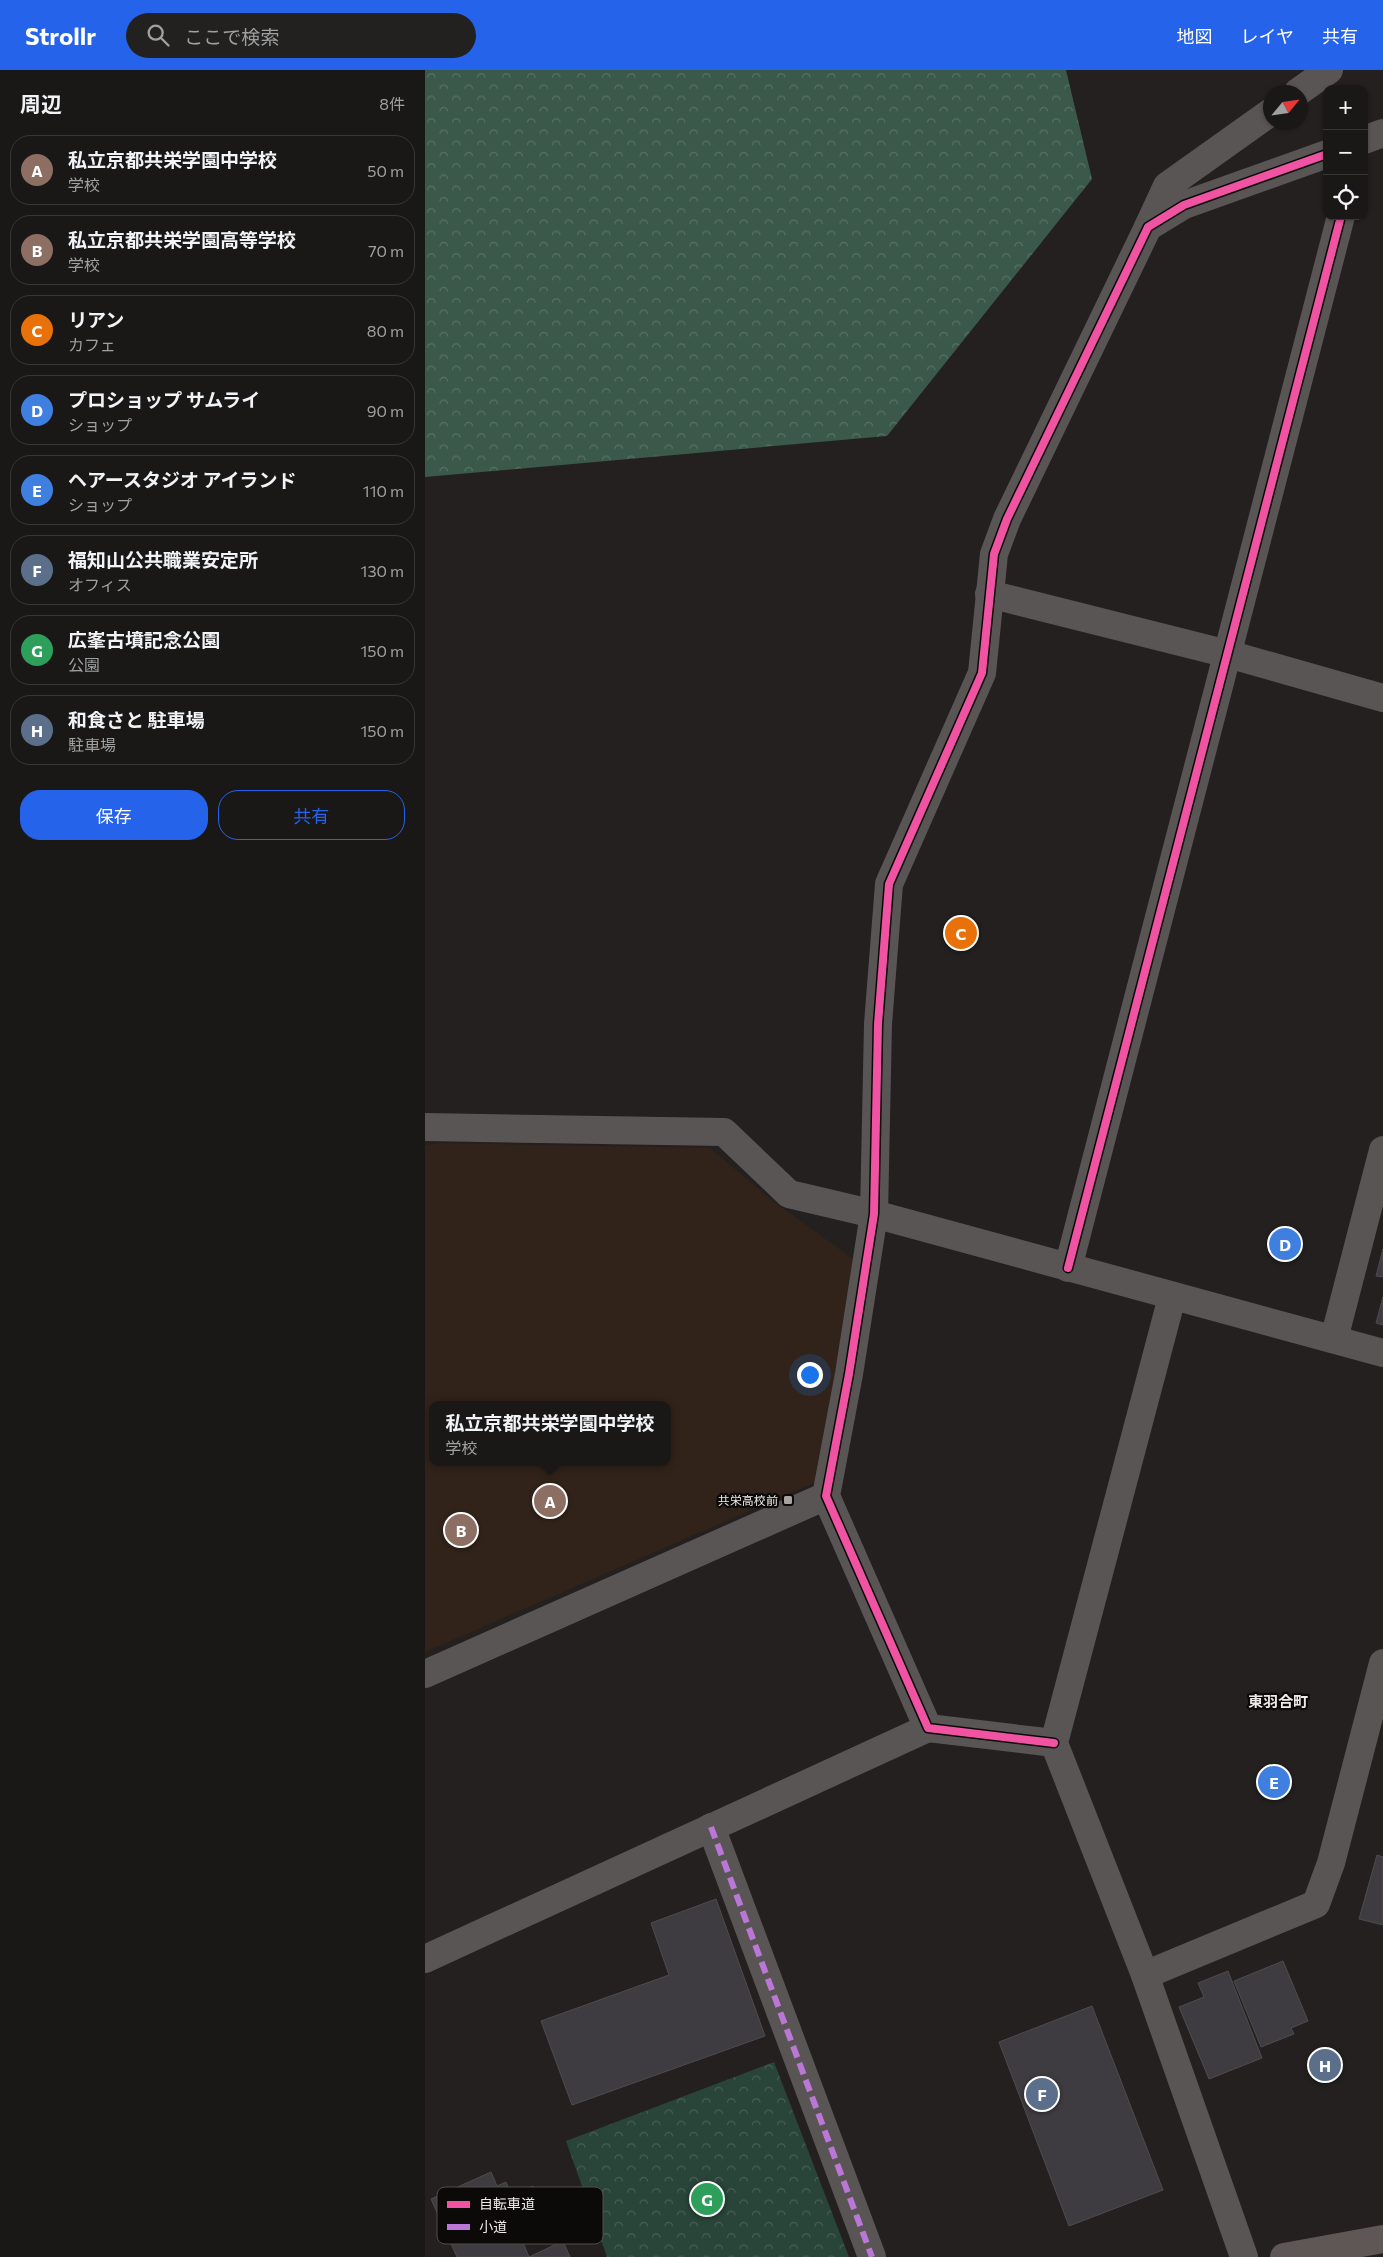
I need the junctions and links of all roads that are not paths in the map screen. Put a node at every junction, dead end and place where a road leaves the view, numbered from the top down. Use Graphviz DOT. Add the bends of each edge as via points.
graph roads {
  1 [pos="1329,70"];
  2 [pos="1308,85"];
  3 [pos="1263,118"];
  4 [pos="1383,134"];
  5 [pos="1368,139"];
  6 [pos="1323,155"];
  7 [pos="1340,220"];
  8 [pos="1148,227"];
  9 [pos="989,594"];
  10 [pos="1228,654"];
  11 [pos="1383,698"];
  12 [pos="425,1127"];
  13 [pos="1383,1150"];
  14 [pos="873,1214"];
  15 [pos="1067,1268"];
  16 [pos="1172,1297"];
  17 [pos="1334,1339"];
  18 [pos="1383,1353"];
  19 [pos="826,1496"];
  20 [pos="1383,1664"];
  21 [pos="425,1674"];
  22 [pos="929,1728"];
  23 [pos="1054,1742"];
  24 [pos="711,1827"];
  25 [pos="425,1958"];
  26 [pos="1145,1975"];
  27 [pos="1383,2239"];
  28 [pos="872,2257"];
  29 [pos="1244,2257"];
  30 [pos="1284,2257"];
  1 -- 2 [label="street"];
  3 -- 8 [label="street" via="1167,186"];
  4 -- 5 [label="street"];
  6 -- 8 [label="street" via="1184,205"];
  7 -- 10 [label="street"];
  8 -- 9 [label="street" via="1007,519 994,554"];
  9 -- 10 [label="street"];
  9 -- 14 [label="street" via="982,673 889,884 879,1024"];
  10 -- 11 [label="street"];
  10 -- 15 [label="street"];
  12 -- 14 [label="street" via="724,1132 789,1194"];
  13 -- 17 [label="street"];
  14 -- 15 [label="street"];
  14 -- 19 [label="street" via="849,1374"];
  15 -- 16 [label="street"];
  16 -- 17 [label="street"];
  16 -- 23 [label="street"];
  17 -- 18 [label="street"];
  19 -- 21 [label="street"];
  19 -- 22 [label="street"];
  20 -- 26 [label="street" via="1331,1863 1315,1904"];
  22 -- 23 [label="street"];
  22 -- 24 [label="street"];
  23 -- 26 [label="street"];
  24 -- 25 [label="street"];
  24 -- 28 [label="street"];
  26 -- 29 [label="street"];
  27 -- 30 [label="street"];
}
